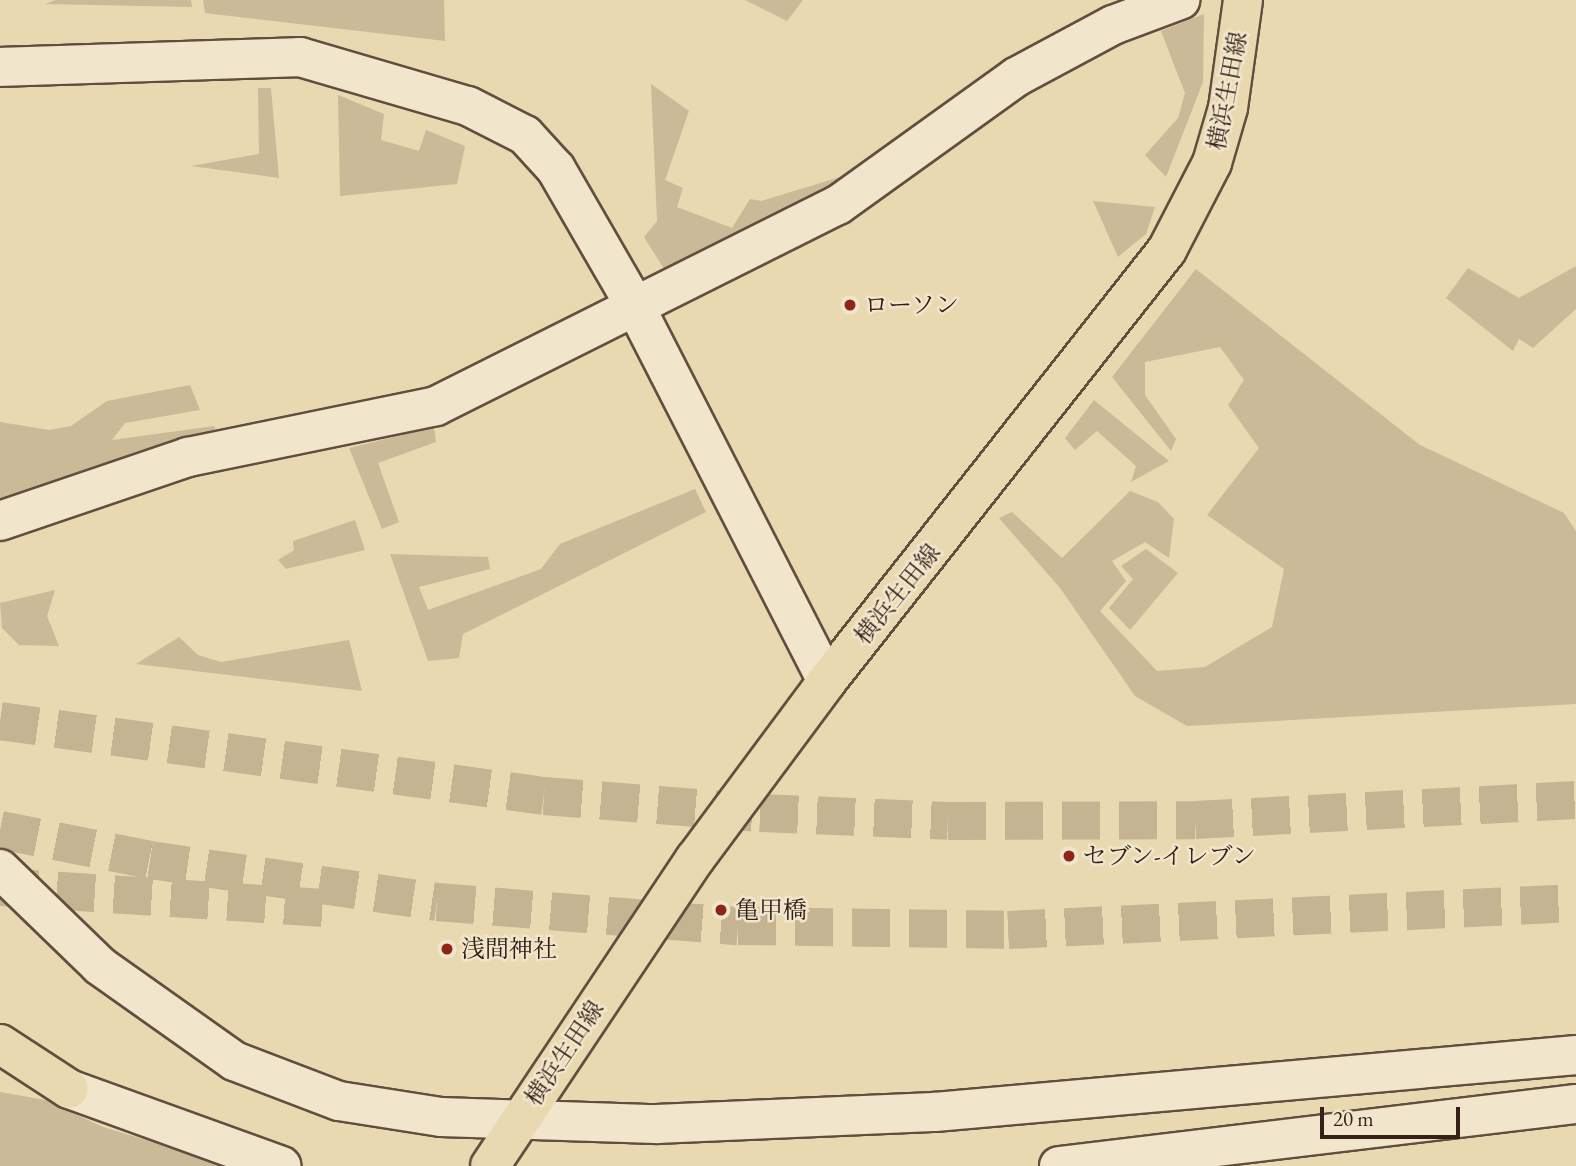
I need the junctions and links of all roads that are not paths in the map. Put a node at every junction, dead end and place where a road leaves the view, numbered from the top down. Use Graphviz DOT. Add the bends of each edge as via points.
graph roads {
  1 [pos="1180,0"];
  2 [pos="1243,0"];
  3 [pos="0,66"];
  4 [pos="635,306"];
  5 [pos="0,521"];
  6 [pos="827,681"];
  7 [pos="0,869"];
  8 [pos="1576,1032"];
  9 [pos="0,1044"];
  10 [pos="1576,1055"];
  11 [pos="0,1065"];
  12 [pos="1411,1068"];
  13 [pos="1576,1086"];
  14 [pos="69,1089"];
  15 [pos="1576,1104"];
  16 [pos="516,1122"];
  17 [pos="1352,1129"];
  18 [pos="282,1166"];
  19 [pos="490,1166"];
  20 [pos="1059,1166"];
  1 -- 4 [label="street" via="1113,25 1016,77 838,205"];
  2 -- 6 [label="main road, 横浜生田線" via="1228,108 1212,163 1167,250"];
  3 -- 4 [label="street" via="300,57 468,106 525,135 556,169"];
  4 -- 5 [label="street" via="436,406 188,457"];
  4 -- 6 [label="street"];
  6 -- 16 [label="main road, 横浜生田線" via="695,859"];
  7 -- 16 [label="street" via="100,966 234,1061 338,1101"];
  8 -- 12 [label="street"];
  9 -- 14 [label="main road"];
  10 -- 12 [label="street" via="1499,1066"];
  11 -- 14 [label="street"];
  12 -- 16 [label="street" via="1149,1097 935,1112"];
  13 -- 17 [label="street"];
  14 -- 18 [label="street" via="232,1153"];
  15 -- 17 [label="street"];
  16 -- 19 [label="main road, 横浜生田線"];
  17 -- 20 [label="street"];
}
